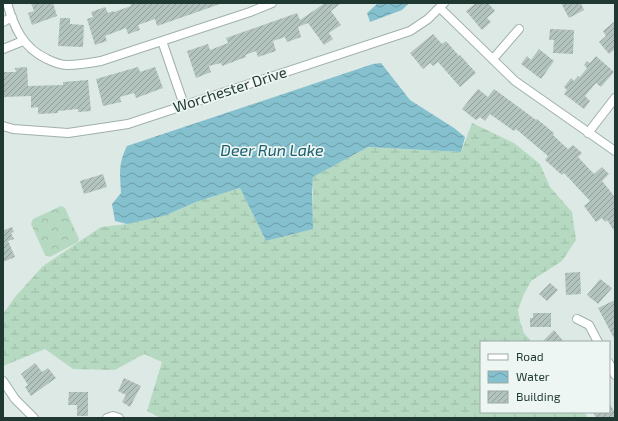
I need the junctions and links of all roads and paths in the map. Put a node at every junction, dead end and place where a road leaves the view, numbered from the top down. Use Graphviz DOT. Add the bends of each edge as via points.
graph roads {
  1 [pos="7,3"];
  2 [pos="272,3"];
  3 [pos="261,5"];
  4 [pos="442,6"];
  5 [pos="12,17"];
  6 [pos="3,22"];
  7 [pos="519,29"];
  8 [pos="23,41"];
  9 [pos="162,41"];
  10 [pos="3,49"];
  11 [pos="493,59"];
  12 [pos="615,98"];
  13 [pos="184,105"];
  14 [pos="3,126"];
  15 [pos="588,133"];
  16 [pos="615,151"];
  17 [pos="577,319"];
  18 [pos="597,341"];
  19 [pos="610,365"];
  20 [pos="615,375"];
  21 [pos="3,381"];
  22 [pos="34,418"];
  23 [pos="106,418"];
  24 [pos="119,418"];
  1 -- 5 [label="street"];
  2 -- 3 [label="street"];
  3 -- 9 [label="street"];
  4 -- 11 [label="street"];
  4 -- 13 [label="street, Worchester Drive" via="410,31"];
  5 -- 6 [label="street"];
  5 -- 8 [label="street"];
  7 -- 11 [label="street"];
  8 -- 9 [label="street" via="40,56 66,65 101,61"];
  8 -- 10 [label="street"];
  9 -- 13 [label="street"];
  11 -- 15 [label="street" via="515,81"];
  12 -- 15 [label="street"];
  13 -- 14 [label="street, Worchester Drive" via="128,124 68,133"];
  15 -- 16 [label="street"];
  17 -- 18 [label="street" via="589,325"];
  19 -- 20 [label="street"];
  21 -- 22 [label="street" via="15,399"];
  23 -- 24 [label="street"];
}
